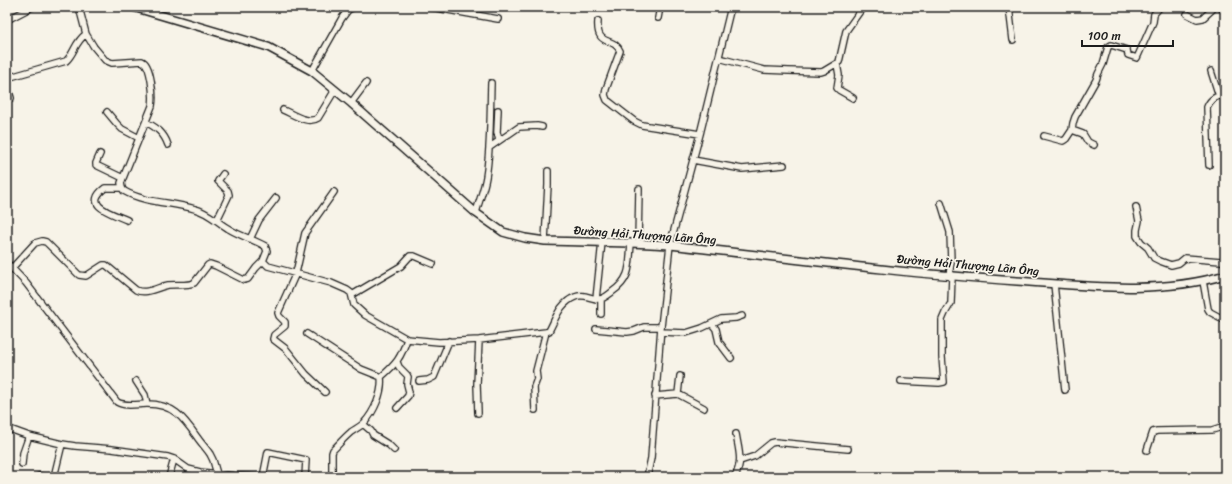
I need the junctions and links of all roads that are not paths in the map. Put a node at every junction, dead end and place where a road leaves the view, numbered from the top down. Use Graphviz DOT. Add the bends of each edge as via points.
graph roads {
  1 [pos="32,7"];
  2 [pos="79,7"];
  3 [pos="133,7"];
  4 [pos="354,7"];
  5 [pos="430,7"];
  6 [pos="660,7"];
  7 [pos="730,7"];
  8 [pos="863,7"];
  9 [pos="1009,7"];
  10 [pos="1160,7"];
  11 [pos="1215,7"];
  12 [pos="153,10"];
  13 [pos="1187,14"];
  14 [pos="658,18"];
  15 [pos="7,20"];
  16 [pos="498,20"];
  17 [pos="598,21"];
  18 [pos="86,34"];
  19 [pos="1013,40"];
  20 [pos="719,58"];
  21 [pos="837,64"];
  22 [pos="312,71"];
  23 [pos="1211,71"];
  24 [pos="7,78"];
  25 [pos="366,82"];
  26 [pos="492,83"];
  27 [pos="7,85"];
  28 [pos="335,90"];
  29 [pos="1222,95"];
  30 [pos="11,98"];
  31 [pos="853,98"];
  32 [pos="351,102"];
  33 [pos="283,110"];
  34 [pos="498,110"];
  35 [pos="107,112"];
  36 [pos="146,122"];
  37 [pos="542,127"];
  38 [pos="1072,130"];
  39 [pos="700,134"];
  40 [pos="1044,136"];
  41 [pos="140,138"];
  42 [pos="499,140"];
  43 [pos="168,145"];
  44 [pos="1094,145"];
  45 [pos="490,147"];
  46 [pos="100,154"];
  47 [pos="693,160"];
  48 [pos="1209,164"];
  49 [pos="784,165"];
  50 [pos="548,171"];
  51 [pos="223,174"];
  52 [pos="123,178"];
  53 [pos="122,188"];
  54 [pos="639,189"];
  55 [pos="334,192"];
  56 [pos="276,198"];
  57 [pos="941,203"];
  58 [pos="1136,207"];
  59 [pos="476,213"];
  60 [pos="128,220"];
  61 [pos="217,220"];
  62 [pos="250,239"];
  63 [pos="545,241"];
  64 [pos="602,242"];
  65 [pos="634,243"];
  66 [pos="670,246"];
  67 [pos="263,261"];
  68 [pos="1225,262"];
  69 [pos="7,263"];
  70 [pos="433,264"];
  71 [pos="12,268"];
  72 [pos="296,273"];
  73 [pos="1225,275"];
  74 [pos="950,276"];
  75 [pos="1203,281"];
  76 [pos="1054,284"];
  77 [pos="352,295"];
  78 [pos="598,299"];
  79 [pos="601,314"];
  80 [pos="742,316"];
  81 [pos="1225,320"];
  82 [pos="712,324"];
  83 [pos="596,329"];
  84 [pos="661,330"];
  85 [pos="546,332"];
  86 [pos="306,334"];
  87 [pos="407,339"];
  88 [pos="480,340"];
  89 [pos="449,341"];
  90 [pos="731,358"];
  91 [pos="397,362"];
  92 [pos="680,376"];
  93 [pos="381,377"];
  94 [pos="136,381"];
  95 [pos="419,381"];
  96 [pos="901,381"];
  97 [pos="1065,390"];
  98 [pos="325,392"];
  99 [pos="678,394"];
  100 [pos="655,396"];
  101 [pos="147,404"];
  102 [pos="397,408"];
  103 [pos="704,408"];
  104 [pos="535,410"];
  105 [pos="478,413"];
  106 [pos="363,424"];
  107 [pos="1225,426"];
  108 [pos="7,428"];
  109 [pos="736,434"];
  110 [pos="29,436"];
  111 [pos="62,444"];
  112 [pos="848,449"];
  113 [pos="394,450"];
  114 [pos="1147,450"];
  115 [pos="174,459"];
  116 [pos="740,461"];
  117 [pos="22,464"];
  118 [pos="217,474"];
  119 [pos="37,477"];
  120 [pos="42,477"];
  121 [pos="54,477"];
  122 [pos="169,477"];
  123 [pos="260,477"];
  124 [pos="263,477"];
  125 [pos="305,477"];
  126 [pos="332,477"];
  127 [pos="647,477"];
  128 [pos="735,477"];
  1 -- 15 [label="street"];
  2 -- 18 [label="street"];
  3 -- 12 [label="street, Đường Hải Thượng Lãn Ông"];
  4 -- 22 [label="street" via="342,18"];
  5 -- 16 [label="street"];
  6 -- 14 [label="street"];
  7 -- 20 [label="street"];
  8 -- 21 [label="street" via="846,31"];
  9 -- 19 [label="street"];
  10 -- 38 [label="street" via="1154,14 1137,58 1128,55 1127,50 1110,45 1108,47 1096,80 1075,117"];
  11 -- 13 [label="street" via="1203,18 1197,19"];
  12 -- 22 [label="street, Đường Hải Thượng Lãn Ông" via="268,47"];
  17 -- 39 [label="street" via="598,31 602,39 620,51 606,89 607,100 642,126"];
  18 -- 24 [label="street" via="78,41 66,62"];
  18 -- 36 [label="street" via="107,62 138,60 146,63 153,97"];
  20 -- 21 [label="street" via="764,70 824,72"];
  20 -- 39 [label="street"];
  21 -- 31 [label="street" via="837,88"];
  22 -- 28 [label="street, Đường Hải Thượng Lãn Ông"];
  23 -- 29 [label="street"];
  25 -- 32 [label="street"];
  26 -- 45 [label="street"];
  27 -- 30 [label="street"];
  28 -- 32 [label="street, Đường Hải Thượng Lãn Ông"];
  28 -- 33 [label="street" via="314,121"];
  29 -- 48 [label="street" via="1211,99 1207,107"];
  32 -- 59 [label="street, Đường Hải Thượng Lãn Ông"];
  34 -- 42 [label="street"];
  35 -- 41 [label="street" via="122,129"];
  36 -- 41 [label="street"];
  36 -- 43 [label="street" via="160,131"];
  37 -- 42 [label="street" via="519,127"];
  38 -- 40 [label="street" via="1063,141"];
  38 -- 44 [label="street" via="1083,134 1088,142"];
  39 -- 47 [label="street"];
  41 -- 52 [label="street"];
  42 -- 45 [label="street"];
  45 -- 59 [label="street" via="486,179"];
  46 -- 52 [label="street" via="96,165"];
  47 -- 49 [label="street" via="742,169"];
  47 -- 66 [label="street"];
  50 -- 63 [label="street"];
  51 -- 61 [label="street" via="218,181 228,191 229,196"];
  52 -- 53 [label="street"];
  53 -- 60 [label="street" via="105,188 96,202 106,210"];
  53 -- 61 [label="street" via="126,192 142,197 194,208"];
  54 -- 65 [label="street"];
  55 -- 72 [label="street" via="305,233"];
  56 -- 62 [label="street" via="258,220"];
  57 -- 74 [label="street" via="950,232"];
  58 -- 68 [label="street" via="1139,221 1137,236 1156,259 1171,264 1179,263 1185,258"];
  59 -- 63 [label="street, Đường Hải Thượng Lãn Ông" via="503,232"];
  61 -- 62 [label="street" via="228,229"];
  62 -- 67 [label="street" via="266,247 267,252"];
  63 -- 64 [label="street, Đường Hải Thượng Lãn Ông"];
  64 -- 65 [label="street, Đường Hải Thượng Lãn Ông"];
  64 -- 78 [label="street"];
  65 -- 66 [label="street, Đường Hải Thượng Lãn Ông"];
  65 -- 78 [label="street" via="625,281"];
  66 -- 74 [label="street, Đường Hải Thượng Lãn Ông"];
  66 -- 84 [label="street"];
  67 -- 71 [label="street" via="246,280 210,264 194,284 167,285 145,292 136,290 106,264 86,276 79,275 42,241 35,243"];
  67 -- 72 [label="street" via="268,266"];
  69 -- 71 [label="street"];
  70 -- 77 [label="street" via="410,256 401,266"];
  71 -- 101 [label="street" via="51,314 117,402"];
  72 -- 77 [label="street" via="331,283"];
  72 -- 98 [label="street" via="278,313 285,326 273,338"];
  73 -- 75 [label="street, Đường Hải Thượng Lãn Ông"];
  74 -- 76 [label="street, Đường Hải Thượng Lãn Ông"];
  74 -- 96 [label="street" via="951,303 942,320 944,382"];
  75 -- 76 [label="street, Đường Hải Thượng Lãn Ông" via="1135,287"];
  75 -- 81 [label="street" via="1208,309"];
  76 -- 97 [label="street"];
  77 -- 87 [label="street" via="354,305 365,314"];
  78 -- 79 [label="street"];
  78 -- 85 [label="street" via="579,296 572,298 561,307"];
  80 -- 82 [label="street" via="721,319"];
  82 -- 84 [label="street" via="686,333"];
  82 -- 90 [label="street" via="719,342"];
  83 -- 84 [label="street" via="627,332 644,327"];
  84 -- 100 [label="street"];
  85 -- 88 [label="street"];
  85 -- 104 [label="street" via="536,371"];
  86 -- 93 [label="street" via="361,369"];
  87 -- 89 [label="street"];
  87 -- 91 [label="street"];
  88 -- 89 [label="street"];
  88 -- 105 [label="street"];
  89 -- 95 [label="street" via="434,376"];
  91 -- 93 [label="street"];
  91 -- 102 [label="street" via="407,374 409,392"];
  92 -- 99 [label="street"];
  93 -- 106 [label="street" via="380,395"];
  94 -- 101 [label="street" via="145,395"];
  99 -- 100 [label="street"];
  99 -- 103 [label="street"];
  100 -- 127 [label="street" via="652,450"];
  101 -- 118 [label="street" via="166,407 182,417 210,454"];
  106 -- 113 [label="street"];
  106 -- 126 [label="street" via="333,450"];
  107 -- 114 [label="street" via="1212,430 1153,432"];
  108 -- 110 [label="street"];
  109 -- 116 [label="street"];
  110 -- 111 [label="street"];
  110 -- 117 [label="street"];
  111 -- 115 [label="street" via="157,454"];
  111 -- 121 [label="street"];
  112 -- 116 [label="street" via="775,442 756,456"];
  115 -- 118 [label="street" via="190,470"];
  115 -- 122 [label="street"];
  116 -- 128 [label="street"];
  118 -- 123 [label="street"];
  119 -- 120 [label="street"];
  124 -- 125 [label="street" via="268,452 306,460"];
}
